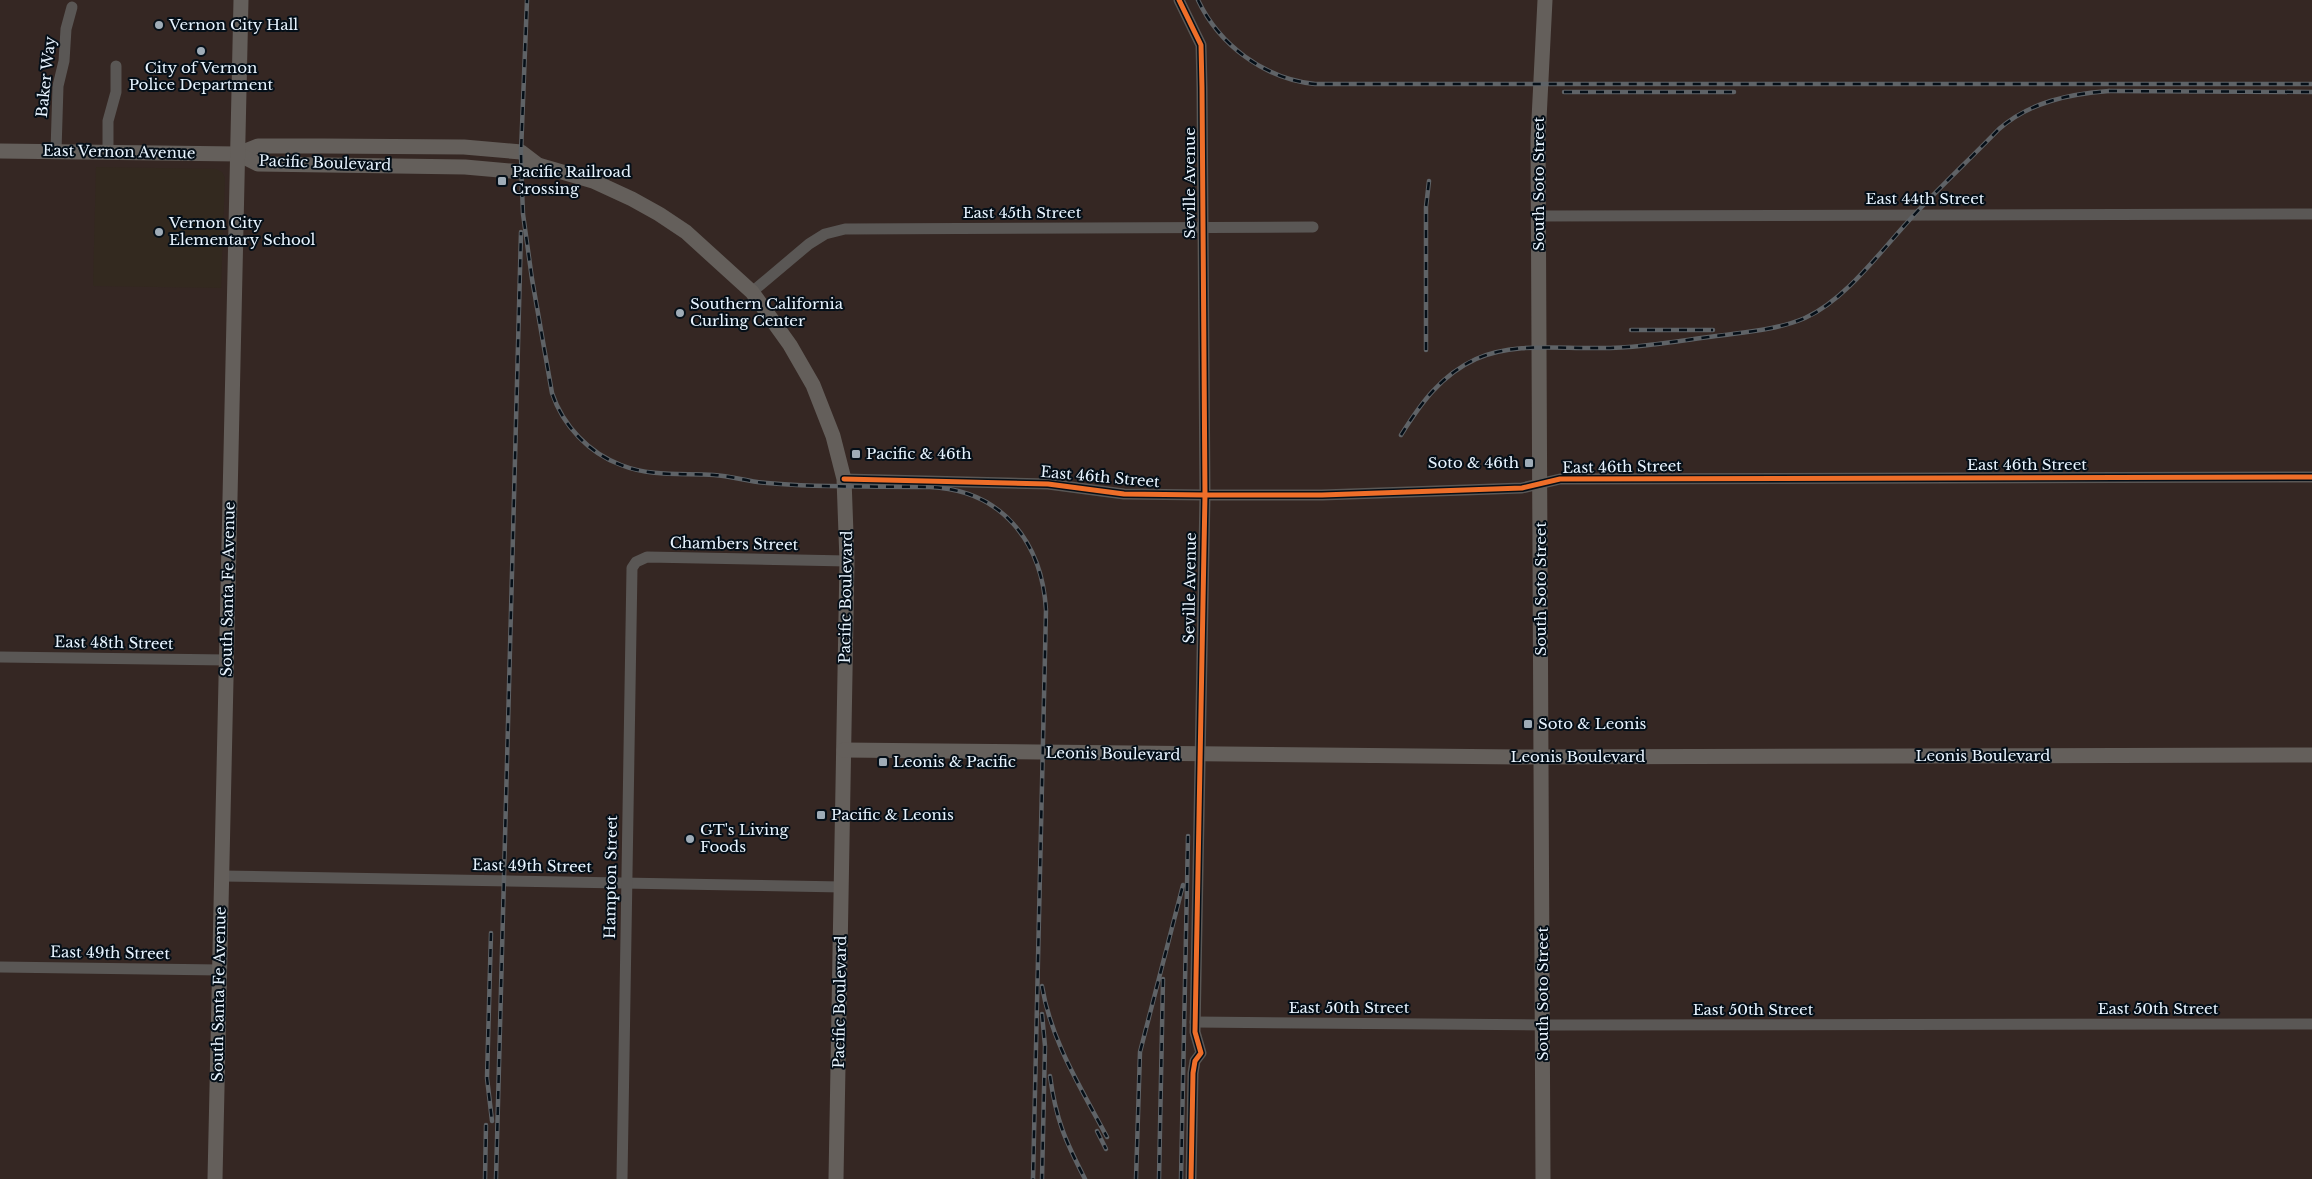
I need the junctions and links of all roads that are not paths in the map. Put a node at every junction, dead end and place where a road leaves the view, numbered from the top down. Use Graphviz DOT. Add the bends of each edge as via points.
graph roads {
  1 [pos="242,0"];
  2 [pos="1178,0"];
  3 [pos="1545,0"];
  4 [pos="72,6"];
  5 [pos="116,66"];
  6 [pos="0,151"];
  7 [pos="56,151"];
  8 [pos="108,152"];
  9 [pos="238,154"];
  10 [pos="2312,214"];
  11 [pos="1539,216"];
  12 [pos="1203,226"];
  13 [pos="1313,227"];
  14 [pos="752,292"];
  15 [pos="2312,477"];
  16 [pos="844,479"];
  17 [pos="1541,484"];
  18 [pos="1205,496"];
  19 [pos="847,561"];
  20 [pos="632,575"];
  21 [pos="0,657"];
  22 [pos="227,660"];
  23 [pos="844,750"];
  24 [pos="1199,755"];
  25 [pos="2312,755"];
  26 [pos="1542,757"];
  27 [pos="222,876"];
  28 [pos="626,883"];
  29 [pos="842,887"];
  30 [pos="0,967"];
  31 [pos="220,970"];
  32 [pos="1195,1022"];
  33 [pos="2312,1024"];
  34 [pos="1543,1025"];
  35 [pos="215,1179"];
  36 [pos="622,1179"];
  37 [pos="836,1179"];
  38 [pos="1191,1179"];
  39 [pos="1543,1179"];
  1 -- 9 [label="main road, South Santa Fe Avenue"];
  2 -- 12 [label="street, Seville Avenue" via="1202,51"];
  3 -- 11 [label="main road, South Soto Street" via="1538,139"];
  4 -- 7 [label="street, Baker Way" via="58,86"];
  5 -- 8 [label="street" via="116,92 108,121"];
  6 -- 7 [label="main road, East Vernon Avenue"];
  7 -- 8 [label="main road, East Vernon Avenue"];
  8 -- 9 [label="main road, East Vernon Avenue"];
  9 -- 14 [label="main road, Pacific Boulevard" via="258,146 464,147 521,152 538,166 593,181 659,214 694,239"];
  9 -- 22 [label="main road, South Santa Fe Avenue"];
  10 -- 11 [label="street, East 44th Street"];
  11 -- 17 [label="main road, South Soto Street"];
  12 -- 13 [label="street, East 45th Street"];
  12 -- 14 [label="street, East 45th Street" via="845,229 825,234 809,244"];
  12 -- 18 [label="street, Seville Avenue"];
  14 -- 16 [label="main road, Pacific Boulevard" via="813,384 833,436"];
  15 -- 17 [label="street, East 46th Street" via="1560,479"];
  16 -- 18 [label="street, East 46th Street" via="1048,484 1124,494"];
  16 -- 19 [label="main road, Pacific Boulevard"];
  17 -- 18 [label="street, East 46th Street" via="1504,489"];
  17 -- 26 [label="main road, South Soto Street"];
  18 -- 24 [label="street, Seville Avenue"];
  19 -- 20 [label="street, Chambers Street" via="647,557 636,562"];
  19 -- 23 [label="main road, Pacific Boulevard"];
  20 -- 28 [label="street, Hampton Street"];
  21 -- 22 [label="street, East 48th Street"];
  22 -- 27 [label="main road, South Santa Fe Avenue"];
  23 -- 24 [label="main road, Leonis Boulevard"];
  23 -- 29 [label="main road, Pacific Boulevard"];
  24 -- 26 [label="main road, Leonis Boulevard"];
  24 -- 32 [label="street, Seville Avenue"];
  25 -- 26 [label="main road, Leonis Boulevard"];
  26 -- 34 [label="main road, South Soto Street"];
  27 -- 28 [label="street, East 49th Street"];
  27 -- 31 [label="main road, South Santa Fe Avenue"];
  28 -- 29 [label="street, East 49th Street"];
  28 -- 36 [label="street, Hampton Street"];
  29 -- 37 [label="main road, Pacific Boulevard"];
  30 -- 31 [label="street, East 49th Street"];
  31 -- 35 [label="main road, South Santa Fe Avenue"];
  32 -- 34 [label="street, East 50th Street"];
  32 -- 38 [label="street, Seville Avenue" via="1201,1053 1195,1061 1193,1073"];
  33 -- 34 [label="street, East 50th Street"];
  34 -- 39 [label="main road, South Soto Street"];
}
